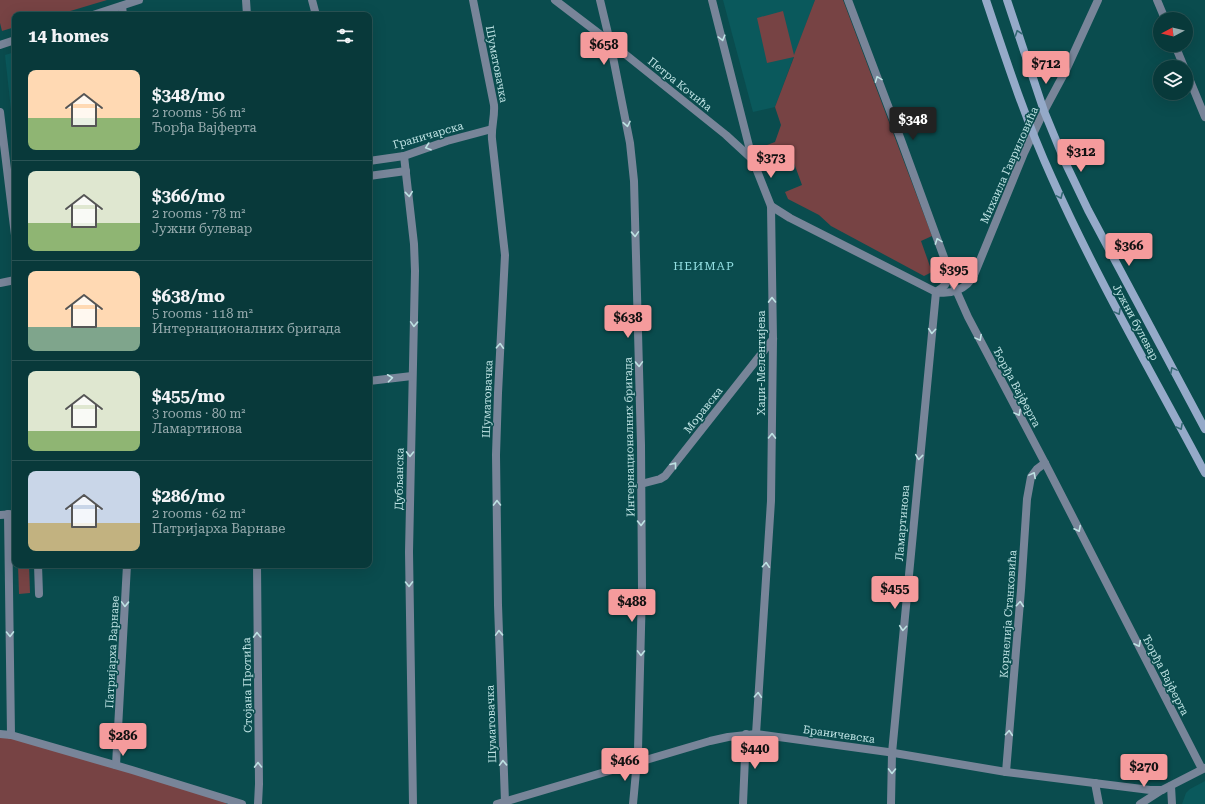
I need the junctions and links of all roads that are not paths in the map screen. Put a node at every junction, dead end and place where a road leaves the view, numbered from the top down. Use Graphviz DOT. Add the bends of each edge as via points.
graph roads {
  1 [pos="139,0"];
  2 [pos="246,0"];
  3 [pos="312,0"];
  4 [pos="473,0"];
  5 [pos="555,0"];
  6 [pos="600,0"];
  7 [pos="712,0"];
  8 [pos="848,0"];
  9 [pos="986,0"];
  10 [pos="1007,0"];
  11 [pos="1098,0"];
  12 [pos="1157,0"];
  13 [pos="122,6"];
  14 [pos="103,12"];
  15 [pos="123,12"];
  16 [pos="247,12"];
  17 [pos="315,12"];
  18 [pos="1162,12"];
  19 [pos="12,41"];
  20 [pos="610,42"];
  21 [pos="0,45"];
  22 [pos="1029,66"];
  23 [pos="1066,70"];
  24 [pos="1193,88"];
  25 [pos="1044,111"];
  26 [pos="0,112"];
  27 [pos="0,117"];
  28 [pos="1205,117"];
  29 [pos="492,129"];
  30 [pos="1033,135"];
  31 [pos="404,156"];
  32 [pos="752,158"];
  33 [pos="372,161"];
  34 [pos="406,171"];
  35 [pos="372,176"];
  36 [pos="771,206"];
  37 [pos="12,211"];
  38 [pos="950,274"];
  39 [pos="974,275"];
  40 [pos="12,281"];
  41 [pos="0,284"];
  42 [pos="956,290"];
  43 [pos="936,292"];
  44 [pos="773,339"];
  45 [pos="412,376"];
  46 [pos="372,381"];
  47 [pos="1205,429"];
  48 [pos="1045,463"];
  49 [pos="1205,473"];
  50 [pos="642,484"];
  51 [pos="8,514"];
  52 [pos="38,568"];
  53 [pos="127,568"];
  54 [pos="256,568"];
  55 [pos="39,594"];
  56 [pos="0,734"];
  57 [pos="11,734"];
  58 [pos="746,734"];
  59 [pos="756,734"];
  60 [pos="892,753"];
  61 [pos="638,762"];
  62 [pos="116,765"];
  63 [pos="1204,769"];
  64 [pos="1006,772"];
  65 [pos="1095,783"];
  66 [pos="1170,786"];
  67 [pos="1162,790"];
  68 [pos="501,803"];
  69 [pos="242,804"];
  70 [pos="258,804"];
  71 [pos="413,804"];
  72 [pos="633,804"];
  73 [pos="743,804"];
  74 [pos="891,804"];
  75 [pos="1099,804"];
  76 [pos="1140,804"];
  77 [pos="1172,804"];
  1 -- 13 [label="street"];
  2 -- 16 [label="street"];
  3 -- 17 [label="street"];
  4 -- 29 [label="street, Шуматовачка" via="494,105"];
  5 -- 20 [label="street, Петра Кочића"];
  6 -- 20 [label="street, Интернационалних бригада"];
  7 -- 32 [label="street, Хаџи-Мелентијева, one-way"];
  38 -- 8 [label="street, Ђорђа Вајферта, one-way"];
  9 -- 30 [label="main road, Јужни булевар"];
  22 -- 10 [label="main road, Јужни булевар, one-way"];
  11 -- 23 [label="street, Михаила Гавриловића"];
  12 -- 18 [label="street"];
  13 -- 14 [label="street"];
  13 -- 15 [label="street"];
  19 -- 21 [label="street"];
  20 -- 32 [label="street, Петра Кочића"];
  20 -- 50 [label="street, Интернационалних бригада, one-way" via="633,163"];
  22 -- 23 [label="main road" via="1043,71"];
  22 -- 25 [label="main road, Јужни булевар"];
  23 -- 25 [label="street, Михаила Гавриловића"];
  24 -- 28 [label="street"];
  25 -- 30 [label="street, Михаила Гавриловића"];
  47 -- 25 [label="main road, Јужни булевар, one-way" via="1088,210"];
  26 -- 27 [label="street"];
  27 -- 37 [label="street"];
  29 -- 31 [label="street, Граничарска, one-way"];
  68 -- 29 [label="street, Шуматовачка, one-way" via="496,455 505,255"];
  30 -- 39 [label="street, Михаила Гавриловића"];
  30 -- 49 [label="main road, Јужни булевар, one-way" via="1071,220"];
  31 -- 33 [label="street, Граничарска"];
  31 -- 34 [label="street, Дубљанска"];
  32 -- 36 [label="street, Хаџи-Мелентијева"];
  34 -- 35 [label="street"];
  34 -- 45 [label="street, Дубљанска, one-way" via="415,271"];
  36 -- 43 [label="street"];
  44 -- 36 [label="street, Хаџи-Мелентијева, one-way"];
  38 -- 39 [label="street" via="961,278"];
  38 -- 42 [label="street, Ђорђа Вајферта"];
  38 -- 43 [label="street" via="947,283"];
  39 -- 42 [label="street, Михаила Гавриловића" via="971,281"];
  40 -- 41 [label="street"];
  42 -- 43 [label="street"];
  42 -- 48 [label="street, Ђорђа Вајферта, one-way"];
  43 -- 60 [label="street, Ламартинова, one-way"];
  50 -- 44 [label="street, Моравска, one-way" via="666,476"];
  59 -- 44 [label="street, Хаџи-Мелентијева, one-way" via="771,501"];
  46 -- 45 [label="street, one-way"];
  45 -- 71 [label="street, Дубљанска, one-way" via="409,552"];
  48 -- 63 [label="street, Ђорђа Вајферта, one-way"];
  64 -- 48 [label="street, Корнелија Станковића, one-way" via="1027,499 1031,477 1037,468"];
  50 -- 61 [label="street, Интернационалних бригада, one-way"];
  51 -- 57 [label="street, one-way"];
  52 -- 55 [label="street"];
  53 -- 62 [label="street, Патријарха Варнаве, one-way"];
  70 -- 54 [label="street, Стојана Протића, one-way"];
  56 -- 57 [label="street"];
  57 -- 62 [label="street"];
  58 -- 59 [label="street, Браничевска"];
  58 -- 61 [label="street, Браничевска" via="710,741"];
  58 -- 73 [label="street"];
  59 -- 60 [label="street, Браничевска"];
  60 -- 64 [label="street, Браничевска"];
  60 -- 74 [label="street, Ламартинова, one-way"];
  61 -- 68 [label="street, Браничевска"];
  61 -- 72 [label="street, Интернационалних бригада"];
  62 -- 69 [label="street"];
  63 -- 66 [label="street"];
  64 -- 65 [label="street, Браничевска"];
  65 -- 67 [label="street, Браничевска"];
  65 -- 75 [label="street"];
  66 -- 67 [label="street"];
  66 -- 77 [label="street"];
  67 -- 76 [label="street"];
}
